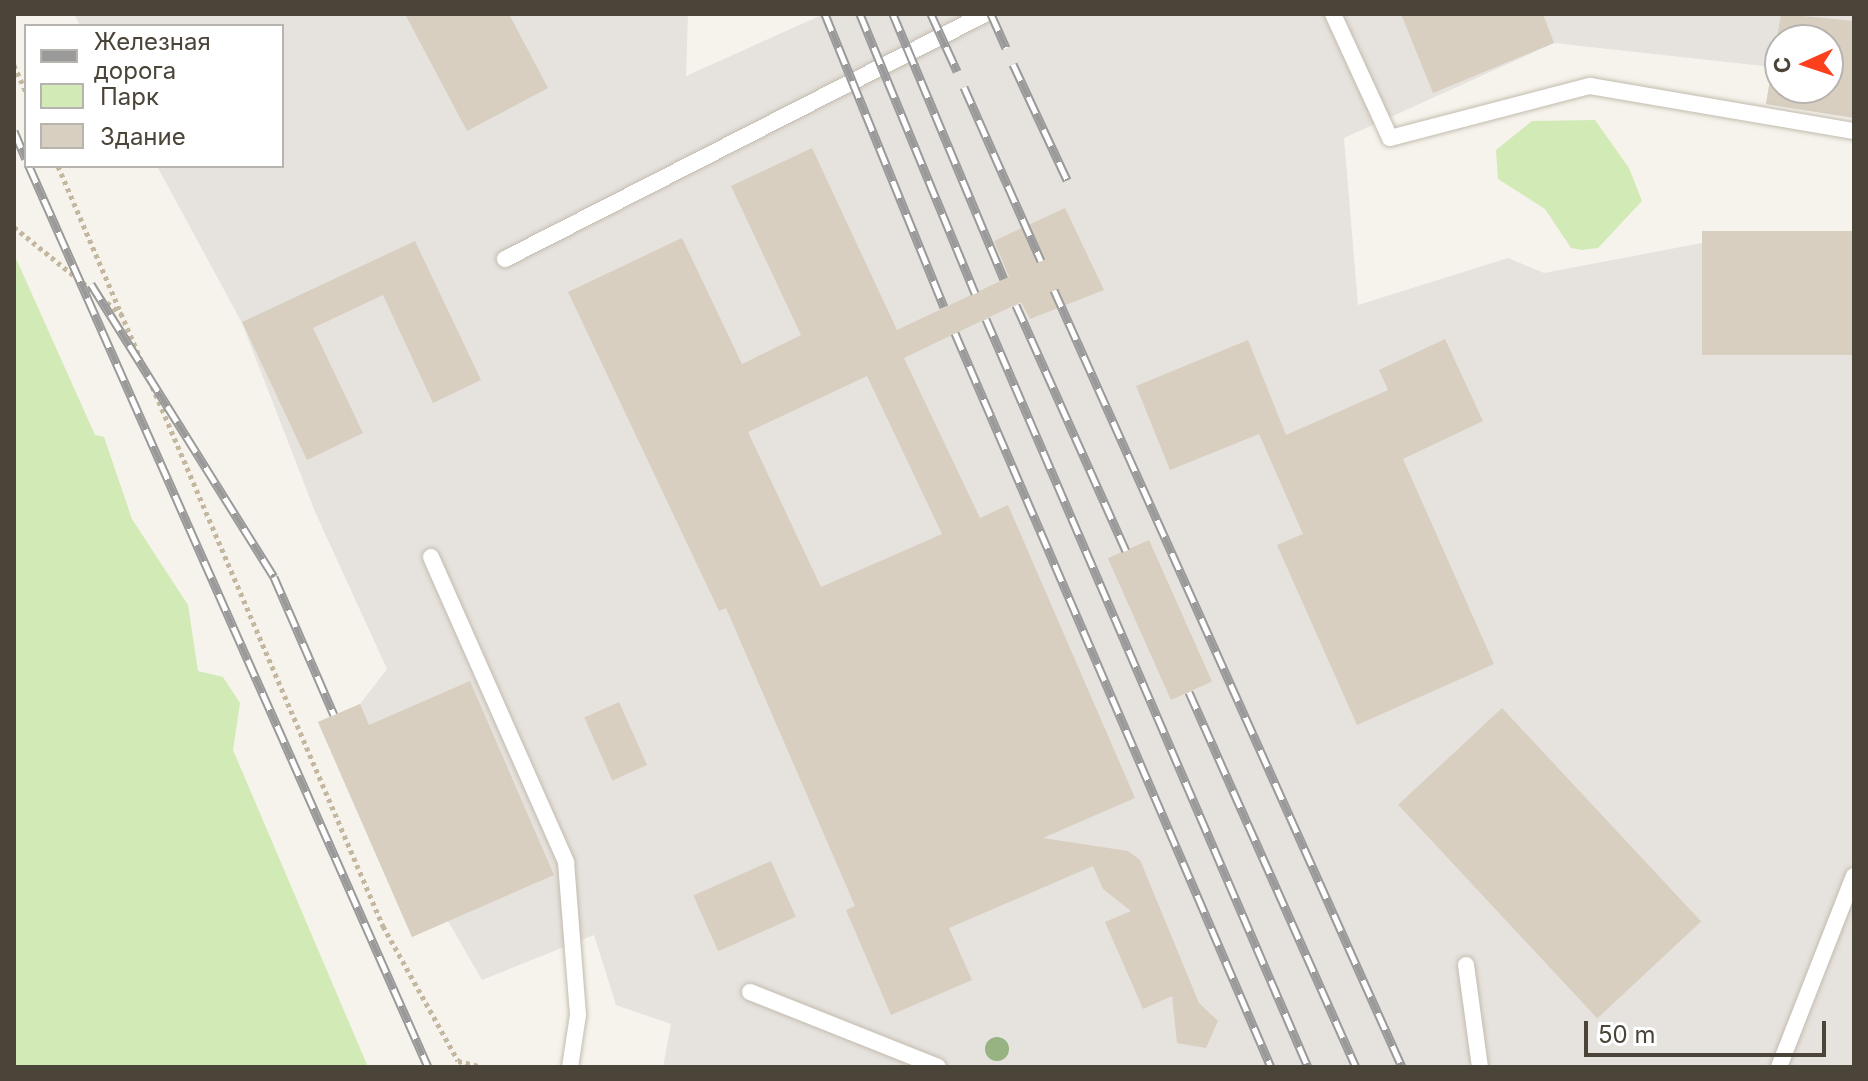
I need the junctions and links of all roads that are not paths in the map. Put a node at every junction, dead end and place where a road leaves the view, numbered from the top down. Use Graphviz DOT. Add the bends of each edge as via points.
graph roads {
  1 [pos="985,14"];
  2 [pos="1333,14"];
  3 [pos="1854,131"];
  4 [pos="505,259"];
  5 [pos="431,557"];
  6 [pos="1854,876"];
  7 [pos="1466,965"];
  8 [pos="750,992"];
  9 [pos="570,1067"];
  10 [pos="938,1067"];
  11 [pos="1480,1067"];
  12 [pos="1779,1067"];
  1 -- 4 [label="lane"];
  2 -- 3 [label="lane" via="1390,138 1590,86"];
  5 -- 9 [label="lane" via="566,862 578,1015"];
  6 -- 12 [label="lane"];
  7 -- 11 [label="lane"];
  8 -- 10 [label="lane"];
}
